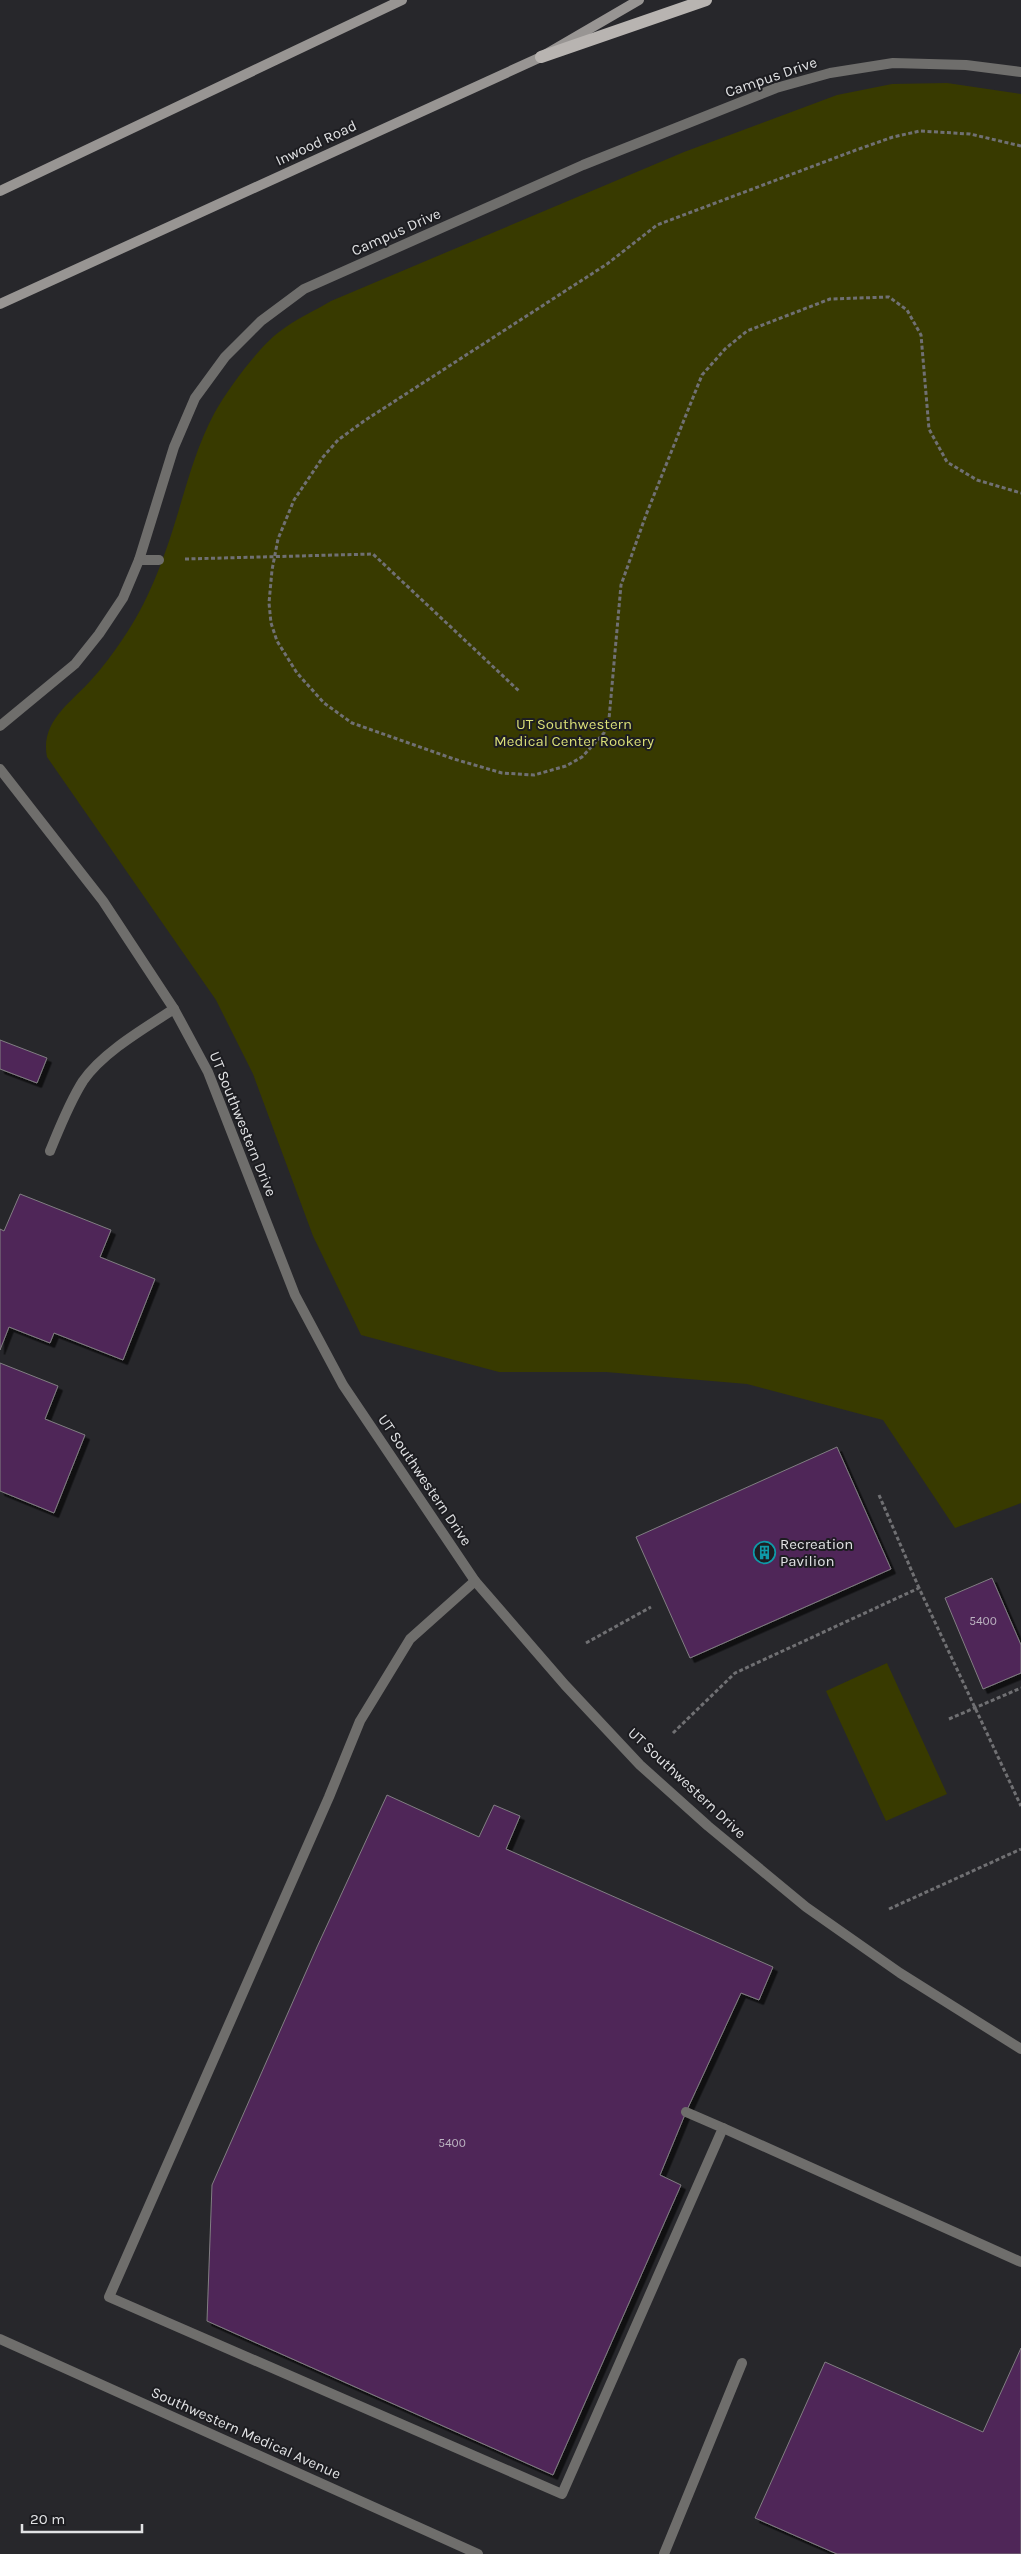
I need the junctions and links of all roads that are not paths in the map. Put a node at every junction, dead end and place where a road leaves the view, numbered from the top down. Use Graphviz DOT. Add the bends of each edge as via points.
graph roads {
  1 [pos="402,0"];
  2 [pos="639,0"];
  3 [pos="706,0"];
  4 [pos="541,56"];
  5 [pos="1021,72"];
  6 [pos="0,191"];
  7 [pos="0,304"];
  8 [pos="139,560"];
  9 [pos="159,560"];
  10 [pos="0,726"];
  11 [pos="0,769"];
  12 [pos="174,1008"];
  13 [pos="50,1151"];
  14 [pos="475,1580"];
  15 [pos="1021,2049"];
  16 [pos="686,2112"];
  17 [pos="723,2128"];
  18 [pos="1021,2262"];
  19 [pos="0,2339"];
  20 [pos="742,2363"];
  21 [pos="478,2554"];
  22 [pos="664,2554"];
  1 -- 6 [label="main road"];
  2 -- 4 [label="main road, Inwood Road"];
  3 -- 4 [label="main road"];
  4 -- 7 [label="main road, Inwood Road"];
  5 -- 8 [label="street, Campus Drive" via="966,64 893,62 830,72 776,88 583,165 304,289 261,321 225,357 195,398 174,447"];
  8 -- 9 [label="street"];
  8 -- 10 [label="street, Campus Drive" via="123,598 100,634 75,664"];
  11 -- 12 [label="street, UT Southwestern Drive" via="104,901"];
  12 -- 13 [label="street" via="108,1056 84,1079 68,1106"];
  12 -- 14 [label="street, UT Southwestern Drive" via="208,1072 295,1294 343,1384"];
  14 -- 15 [label="street, UT Southwestern Drive" via="640,1764 708,1826 806,1907 900,1973"];
  14 -- 17 [label="street" via="410,1638 360,1721 109,2296 562,2494"];
  16 -- 17 [label="street"];
  17 -- 18 [label="street"];
  19 -- 21 [label="street, Southwestern Medical Avenue"];
  20 -- 22 [label="street"];
}
